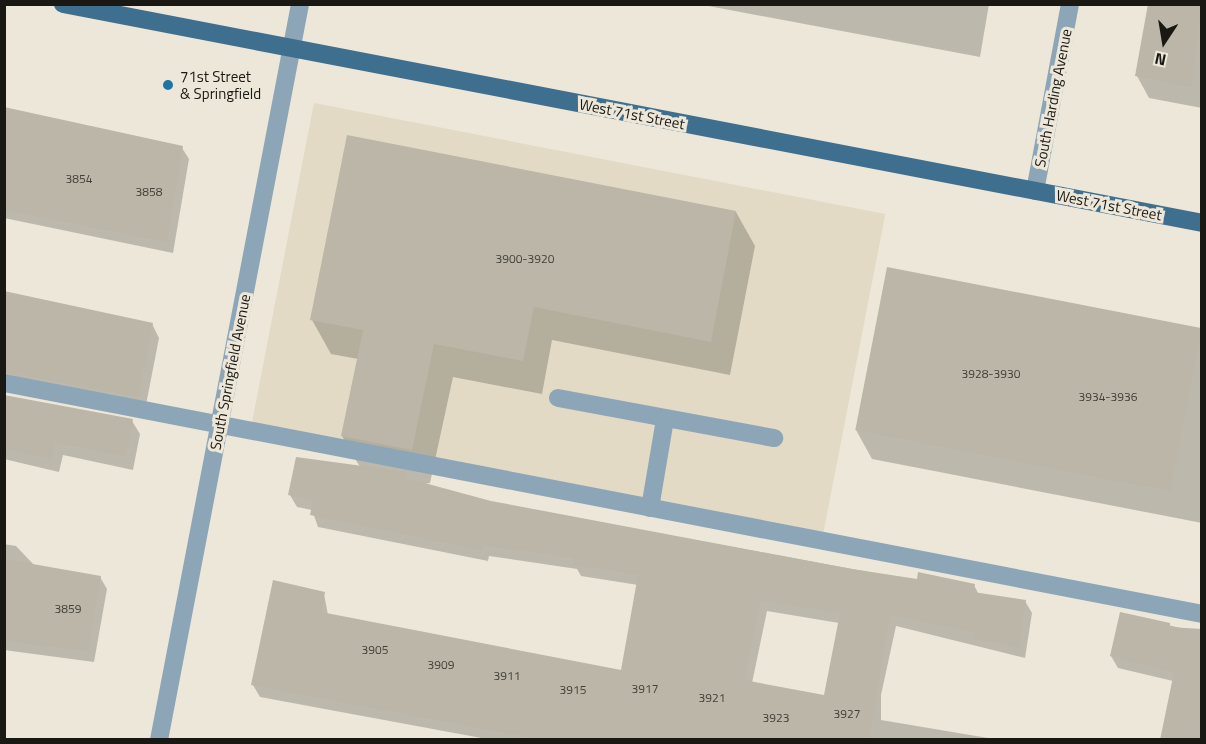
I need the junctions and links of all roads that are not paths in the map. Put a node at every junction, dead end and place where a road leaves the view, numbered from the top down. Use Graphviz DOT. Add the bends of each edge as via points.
graph roads {
  1 [pos="63,4"];
  2 [pos="300,4"];
  3 [pos="1070,4"];
  4 [pos="292,49"];
  5 [pos="1035,191"];
  6 [pos="1202,223"];
  7 [pos="4,383"];
  8 [pos="558,398"];
  9 [pos="665,419"];
  10 [pos="219,425"];
  11 [pos="774,438"];
  12 [pos="650,508"];
  13 [pos="1202,614"];
  14 [pos="159,740"];
  1 -- 4 [label="main road, West 71st Street"];
  2 -- 4 [label="street, South Springfield Avenue"];
  3 -- 5 [label="street, South Harding Avenue"];
  4 -- 5 [label="main road, West 71st Street"];
  4 -- 10 [label="street, South Springfield Avenue"];
  5 -- 6 [label="main road, West 71st Street"];
  7 -- 10 [label="street"];
  8 -- 9 [label="street"];
  9 -- 11 [label="street"];
  9 -- 12 [label="street"];
  10 -- 12 [label="street"];
  10 -- 14 [label="street, South Springfield Avenue"];
  12 -- 13 [label="street"];
}
